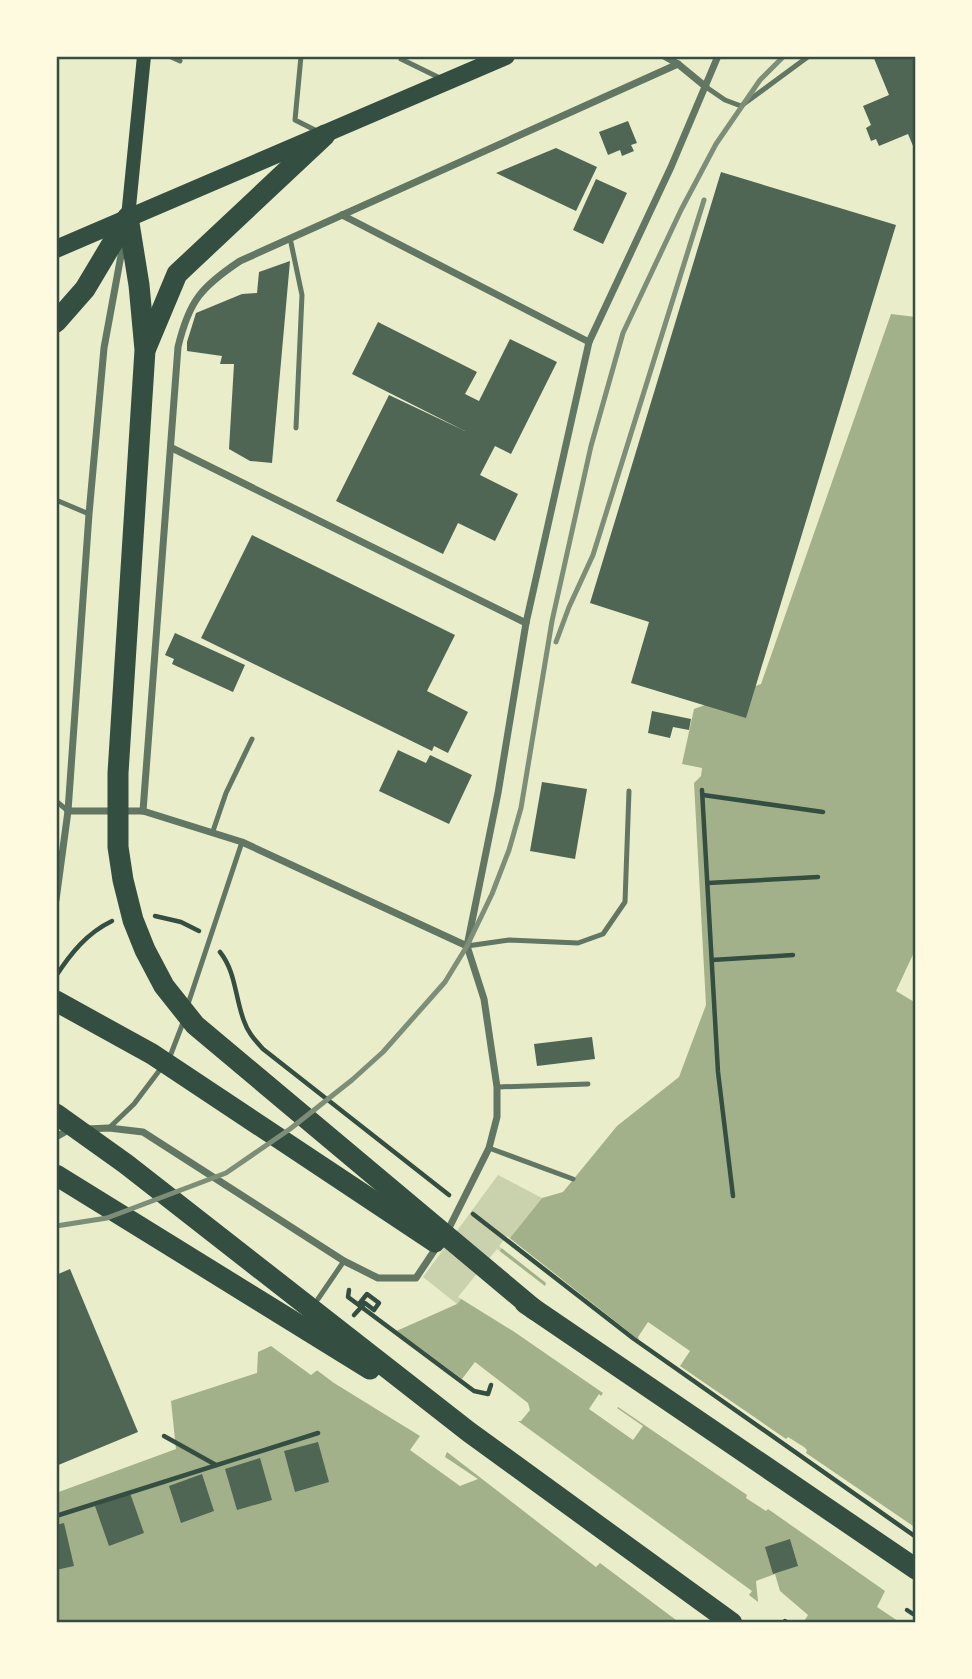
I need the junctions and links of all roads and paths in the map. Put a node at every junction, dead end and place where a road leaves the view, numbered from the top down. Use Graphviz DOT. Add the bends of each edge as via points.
graph roads {
  1 [pos="144,56"];
  2 [pos="169,56"];
  3 [pos="301,56"];
  4 [pos="506,56"];
  5 [pos="664,56"];
  6 [pos="718,56"];
  7 [pos="809,56"];
  8 [pos="401,59"];
  9 [pos="180,61"];
  10 [pos="480,61"];
  11 [pos="678,64"];
  12 [pos="448,81"];
  13 [pos="706,87"];
  14 [pos="325,135"];
  15 [pos="342,215"];
  16 [pos="128,217"];
  17 [pos="290,238"];
  18 [pos="56,248"];
  19 [pos="56,322"];
  20 [pos="589,342"];
  21 [pos="145,349"];
  22 [pos="296,428"];
  23 [pos="172,448"];
  24 [pos="56,500"];
  25 [pos="89,514"];
  26 [pos="526,623"];
  27 [pos="252,739"];
  28 [pos="629,791"];
  29 [pos="56,801"];
  30 [pos="68,811"];
  31 [pos="143,811"];
  32 [pos="823,812"];
  33 [pos="213,831"];
  34 [pos="242,842"];
  35 [pos="818,877"];
  36 [pos="708,883"];
  37 [pos="56,900"];
  38 [pos="148,915"];
  39 [pos="114,920"];
  40 [pos="205,937"];
  41 [pos="467,946"];
  42 [pos="217,949"];
  43 [pos="793,955"];
  44 [pos="712,960"];
  45 [pos="56,976"];
  46 [pos="56,1001"];
  47 [pos="588,1084"];
  48 [pos="497,1087"];
  49 [pos="56,1114"];
  50 [pos="109,1128"];
  51 [pos="56,1137"];
  52 [pos="489,1148"];
  53 [pos="56,1175"];
  54 [pos="573,1180"];
  55 [pos="733,1196"];
  56 [pos="457,1201"];
  57 [pos="467,1209"];
  58 [pos="344,1261"];
  59 [pos="349,1290"];
  60 [pos="318,1298"];
  61 [pos="362,1304"];
  62 [pos="535,1310"];
  63 [pos="491,1385"];
  64 [pos="469,1432"];
  65 [pos="318,1433"];
  66 [pos="164,1436"];
  67 [pos="216,1465"];
  68 [pos="56,1516"];
  69 [pos="916,1538"];
  70 [pos="916,1569"];
  71 [pos="906,1610"];
  72 [pos="916,1613"];
  73 [pos="732,1623"];
  1 -- 16 [label="main road"];
  2 -- 9 [label="lane"];
  3 -- 14 [label="lane" via="295,120"];
  4 -- 10 [label="main road"];
  5 -- 11 [label="street"];
  6 -- 13 [label="street"];
  7 -- 13 [label="lane" via="741,106"];
  8 -- 12 [label="lane"];
  10 -- 12 [label="main road"];
  11 -- 13 [label="street"];
  11 -- 15 [label="street"];
  12 -- 14 [label="main road"];
  13 -- 20 [label="street"];
  14 -- 16 [label="main road"];
  14 -- 21 [label="highway" via="177,274"];
  15 -- 17 [label="street"];
  15 -- 20 [label="street"];
  16 -- 18 [label="main road"];
  16 -- 19 [label="highway" via="85,289"];
  16 -- 21 [label="highway"];
  16 -- 25 [label="street" via="104,348"];
  17 -- 22 [label="lane" via="302,295"];
  17 -- 23 [label="street" via="215,278 185,317 178,347"];
  20 -- 26 [label="street"];
  21 -- 62 [label="highway" via="118,773 118,847 133,920 164,986 195,1025"];
  23 -- 26 [label="street"];
  23 -- 31 [label="street"];
  24 -- 25 [label="lane"];
  25 -- 30 [label="street"];
  26 -- 41 [label="street"];
  27 -- 33 [label="lane"];
  28 -- 41 [label="lane" via="625,902 603,933 578,943 509,940"];
  29 -- 30 [label="lane"];
  30 -- 31 [label="street"];
  30 -- 37 [label="street"];
  31 -- 33 [label="street"];
  32 -- 36 [label="path" via="703,792"];
  33 -- 34 [label="street"];
  34 -- 41 [label="street"];
  34 -- 50 [label="lane" via="170,1057"];
  35 -- 36 [label="path"];
  36 -- 44 [label="path"];
  38 -- 40 [label="path" via="181,922"];
  39 -- 45 [label="path" via="82,941"];
  41 -- 48 [label="street" via="484,999"];
  42 -- 56 [label="path" via="231,972 243,1020 263,1049"];
  43 -- 44 [label="path"];
  44 -- 55 [label="path" via="718,1072"];
  46 -- 62 [label="highway" via="152,1054"];
  47 -- 48 [label="lane"];
  48 -- 52 [label="street" via="497,1117"];
  49 -- 64 [label="highway"];
  50 -- 51 [label="street" via="67,1129"];
  50 -- 58 [label="street" via="143,1132"];
  52 -- 54 [label="lane"];
  52 -- 58 [label="street" via="453,1223 416,1278 378,1278"];
  53 -- 64 [label="highway"];
  57 -- 69 [label="path" via="634,1339"];
  58 -- 60 [label="lane"];
  59 -- 61 [label="path" via="348,1297"];
  61 -- 61 [label="path" via="367,1294 379,1303 374,1310"];
  61 -- 63 [label="path" via="474,1391 488,1394"];
  62 -- 70 [label="highway"];
  64 -- 73 [label="highway"];
  65 -- 67 [label="path"];
  66 -- 67 [label="path"];
  67 -- 68 [label="path"];
  71 -- 72 [label="path"];
}
